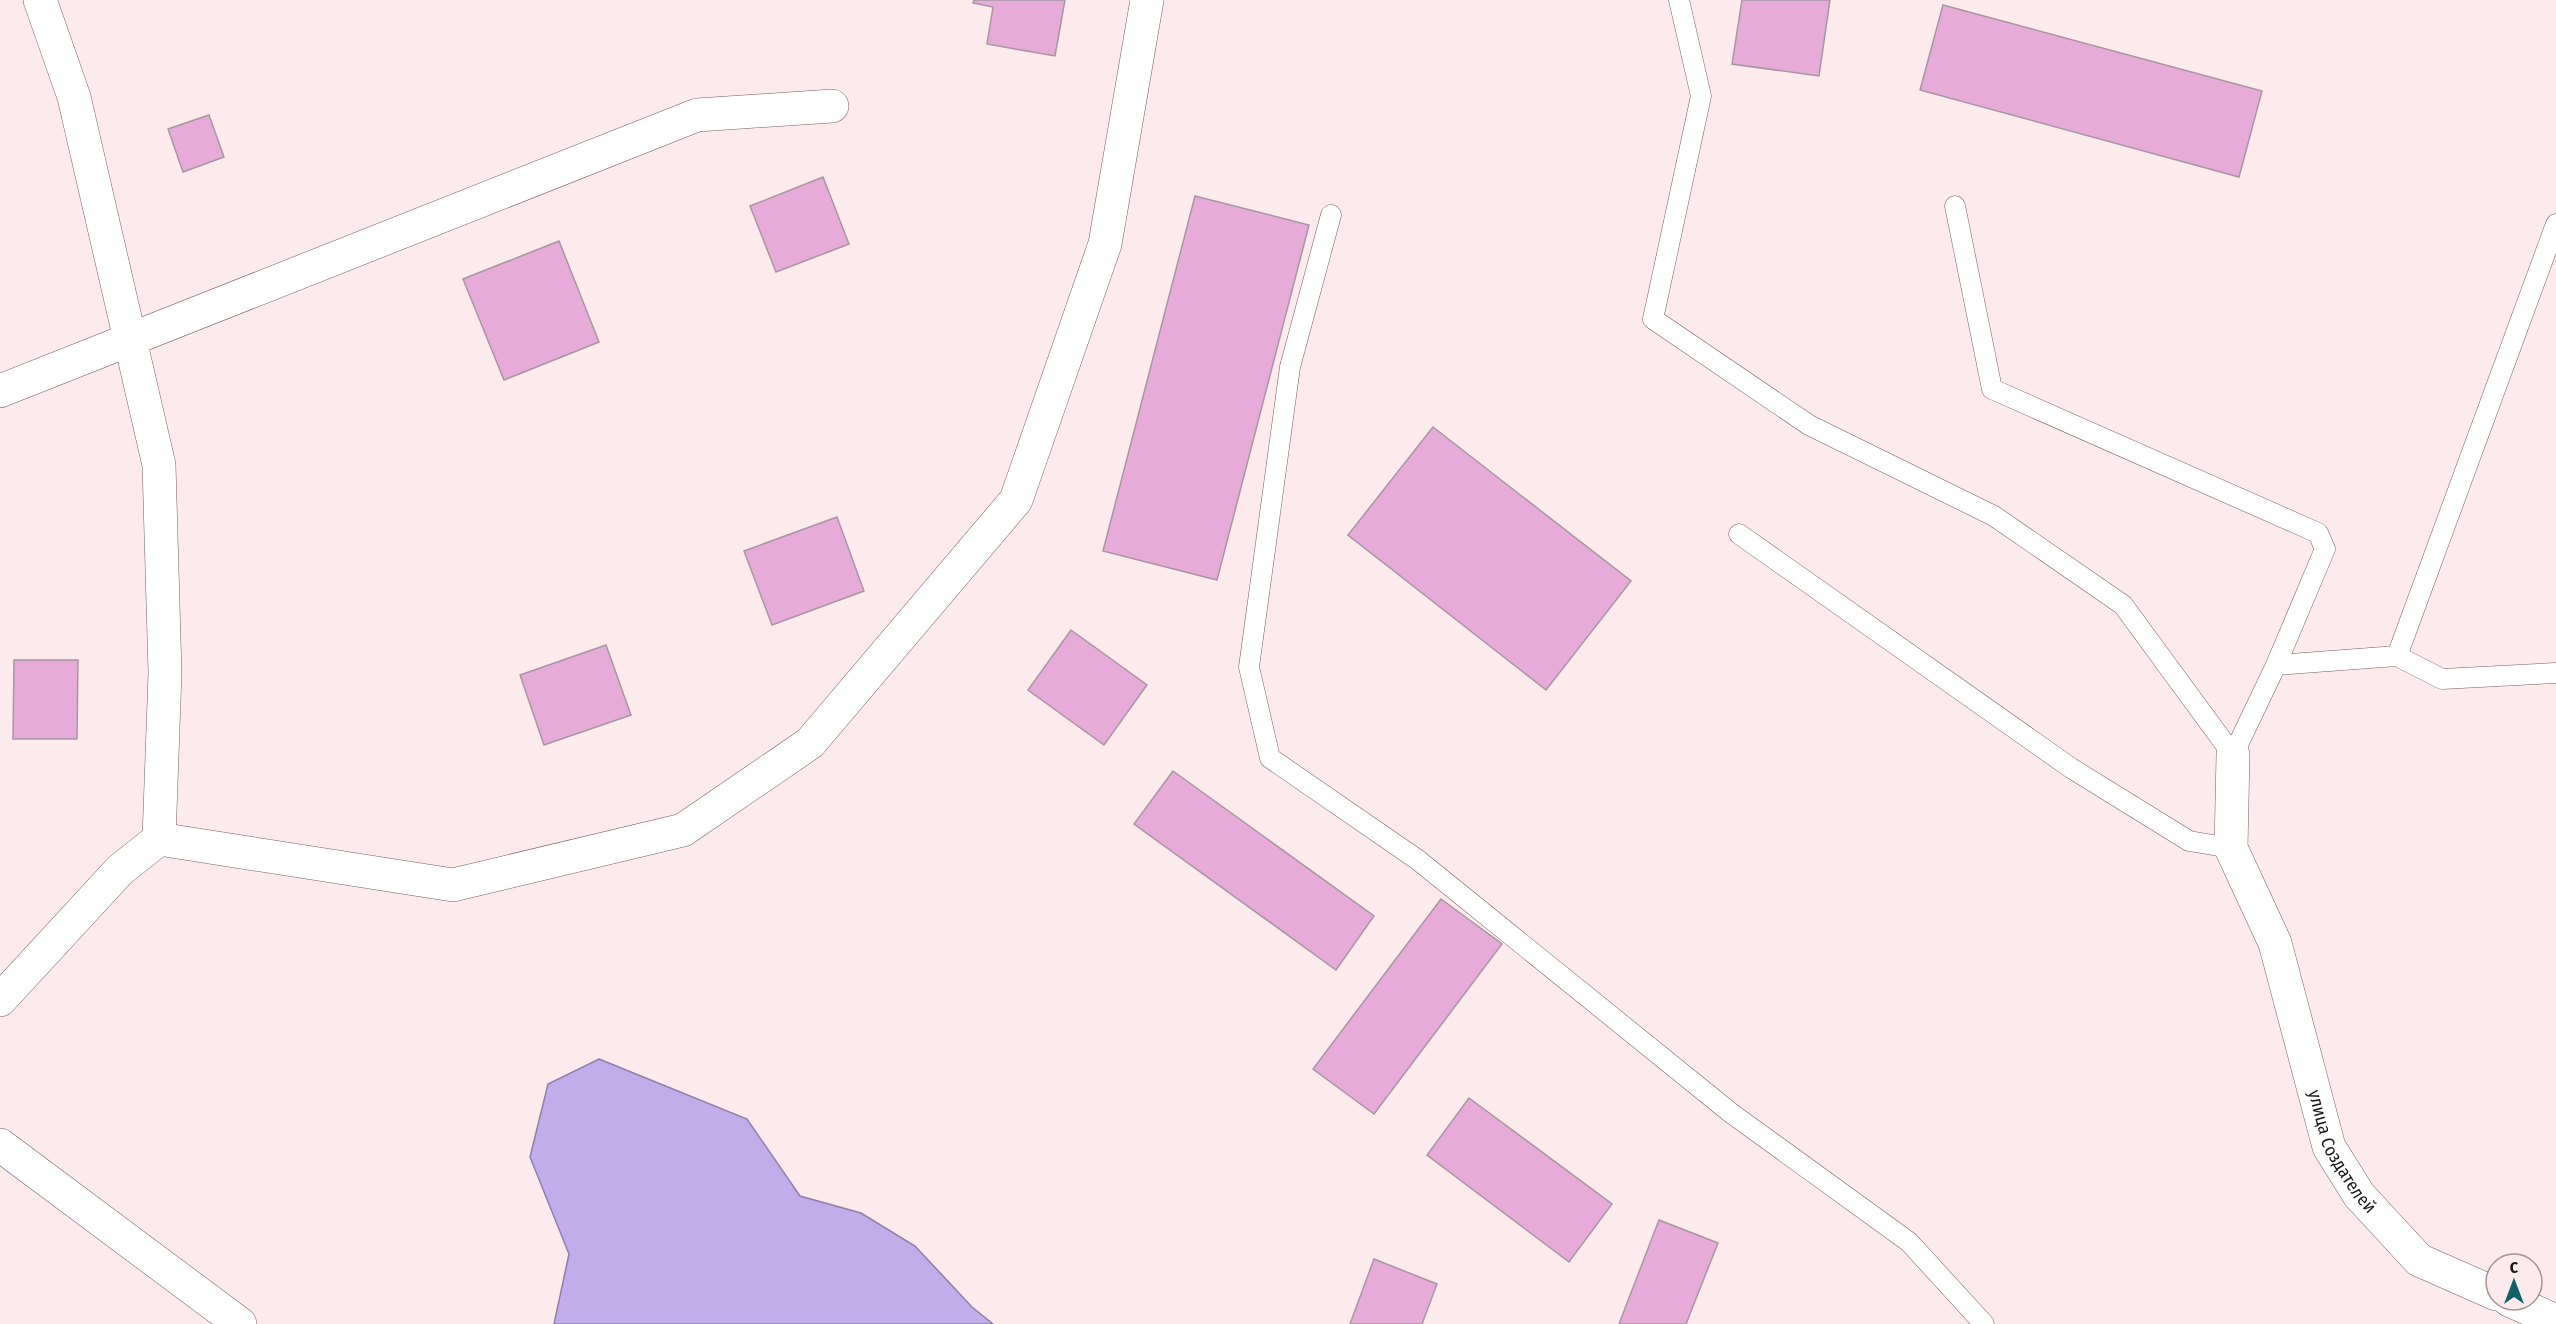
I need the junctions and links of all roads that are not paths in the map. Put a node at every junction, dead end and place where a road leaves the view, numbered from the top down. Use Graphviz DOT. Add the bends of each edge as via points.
graph roads {
  1 [pos="40,0"];
  2 [pos="1147,0"];
  3 [pos="1679,0"];
  4 [pos="832,106"];
  5 [pos="1955,206"];
  6 [pos="1331,215"];
  7 [pos="2556,224"];
  8 [pos="131,338"];
  9 [pos="0,391"];
  10 [pos="1738,534"];
  11 [pos="2397,656"];
  12 [pos="2276,665"];
  13 [pos="2556,673"];
  14 [pos="2233,755"];
  15 [pos="159,839"];
  16 [pos="2231,848"];
  17 [pos="0,1000"];
  18 [pos="0,1145"];
  19 [pos="2484,1289"];
  20 [pos="2536,1312"];
  21 [pos="2556,1321"];
  22 [pos="240,1324"];
  23 [pos="1984,1324"];
  1 -- 8 [label="street" via="74,97"];
  2 -- 15 [label="street" via="1105,243 1016,500 810,743 683,830 453,885"];
  3 -- 14 [label="lane" via="1701,96 1653,319 1809,425 1994,516 2123,605"];
  4 -- 8 [label="street" via="697,115"];
  5 -- 12 [label="lane" via="1992,389 2318,533 2325,549"];
  6 -- 23 [label="lane" via="1290,367 1249,667 1270,758 1418,860 1731,1113 1909,1242"];
  7 -- 11 [label="lane"];
  8 -- 9 [label="street"];
  8 -- 15 [label="street" via="159,465 165,673"];
  10 -- 16 [label="lane" via="2071,768 2189,841"];
  11 -- 12 [label="lane"];
  11 -- 13 [label="lane" via="2442,679"];
  12 -- 14 [label="lane"];
  14 -- 16 [label="street"];
  15 -- 17 [label="street" via="120,870"];
  16 -- 19 [label="street, улица Создателей" via="2275,944 2329,1147 2359,1195 2419,1260"];
  18 -- 22 [label="street"];
  20 -- 21 [label="street"];
}
